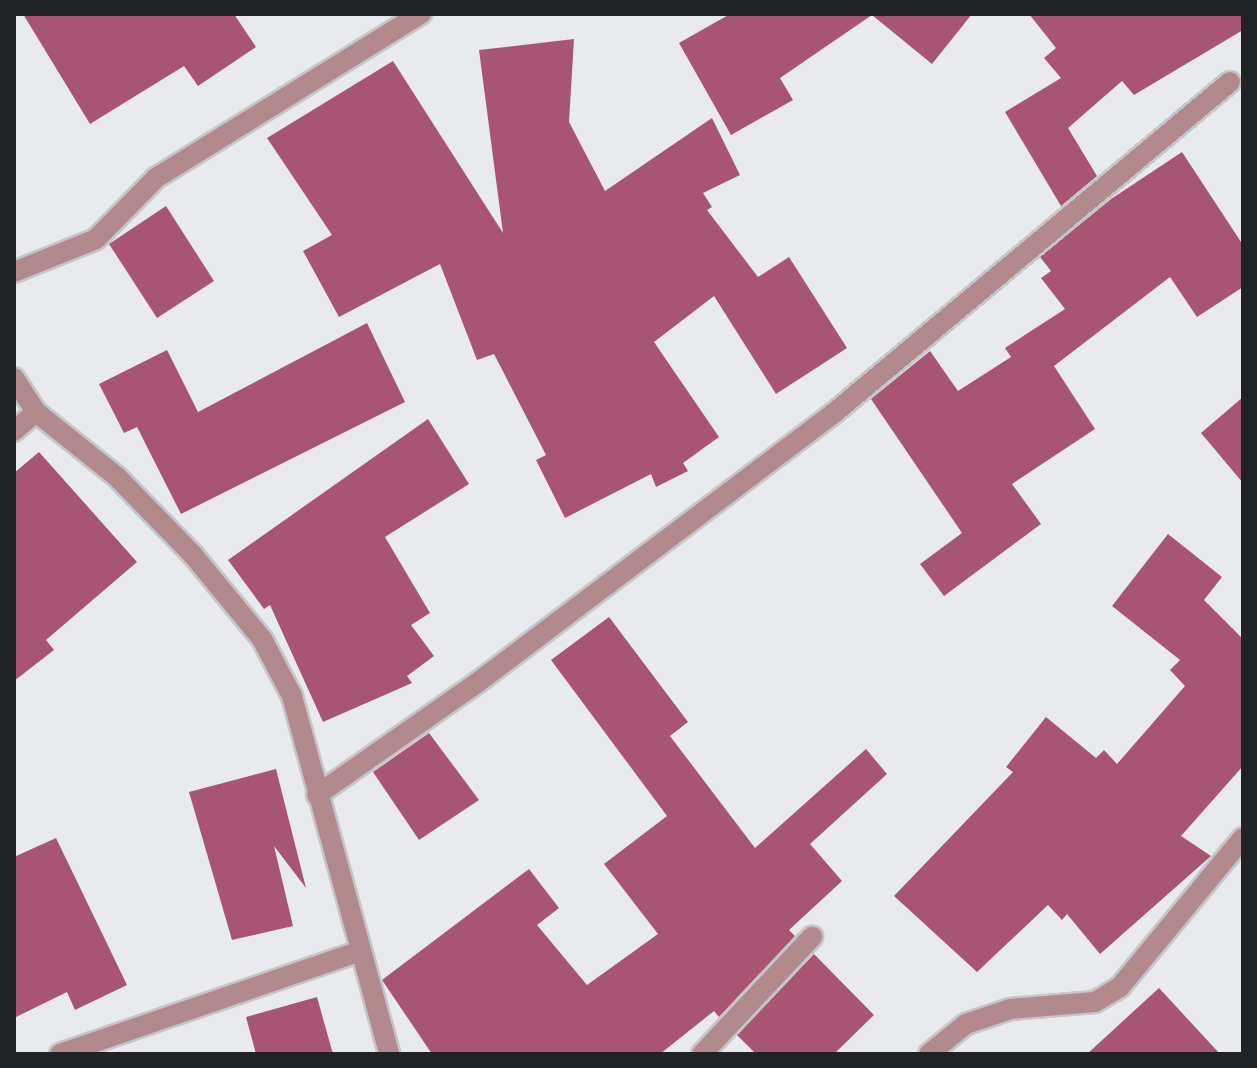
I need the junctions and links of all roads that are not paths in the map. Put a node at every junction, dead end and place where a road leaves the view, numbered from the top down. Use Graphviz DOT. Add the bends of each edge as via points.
graph roads {
  1 [pos="421,14"];
  2 [pos="1230,82"];
  3 [pos="14,272"];
  4 [pos="14,378"];
  5 [pos="36,412"];
  6 [pos="14,431"];
  7 [pos="317,795"];
  8 [pos="1243,838"];
  9 [pos="812,937"];
  10 [pos="360,951"];
  11 [pos="60,1054"];
  12 [pos="389,1054"];
  13 [pos="702,1054"];
  14 [pos="929,1054"];
  1 -- 3 [label="street" via="156,178 96,239"];
  2 -- 7 [label="street" via="834,413 477,683"];
  4 -- 5 [label="street"];
  5 -- 6 [label="street"];
  5 -- 7 [label="street" via="117,477 262,639 292,696"];
  7 -- 10 [label="street"];
  8 -- 14 [label="street" via="1120,987 1095,1002 1010,1009 966,1024"];
  9 -- 13 [label="street"];
  10 -- 11 [label="street"];
  10 -- 12 [label="street"];
}
